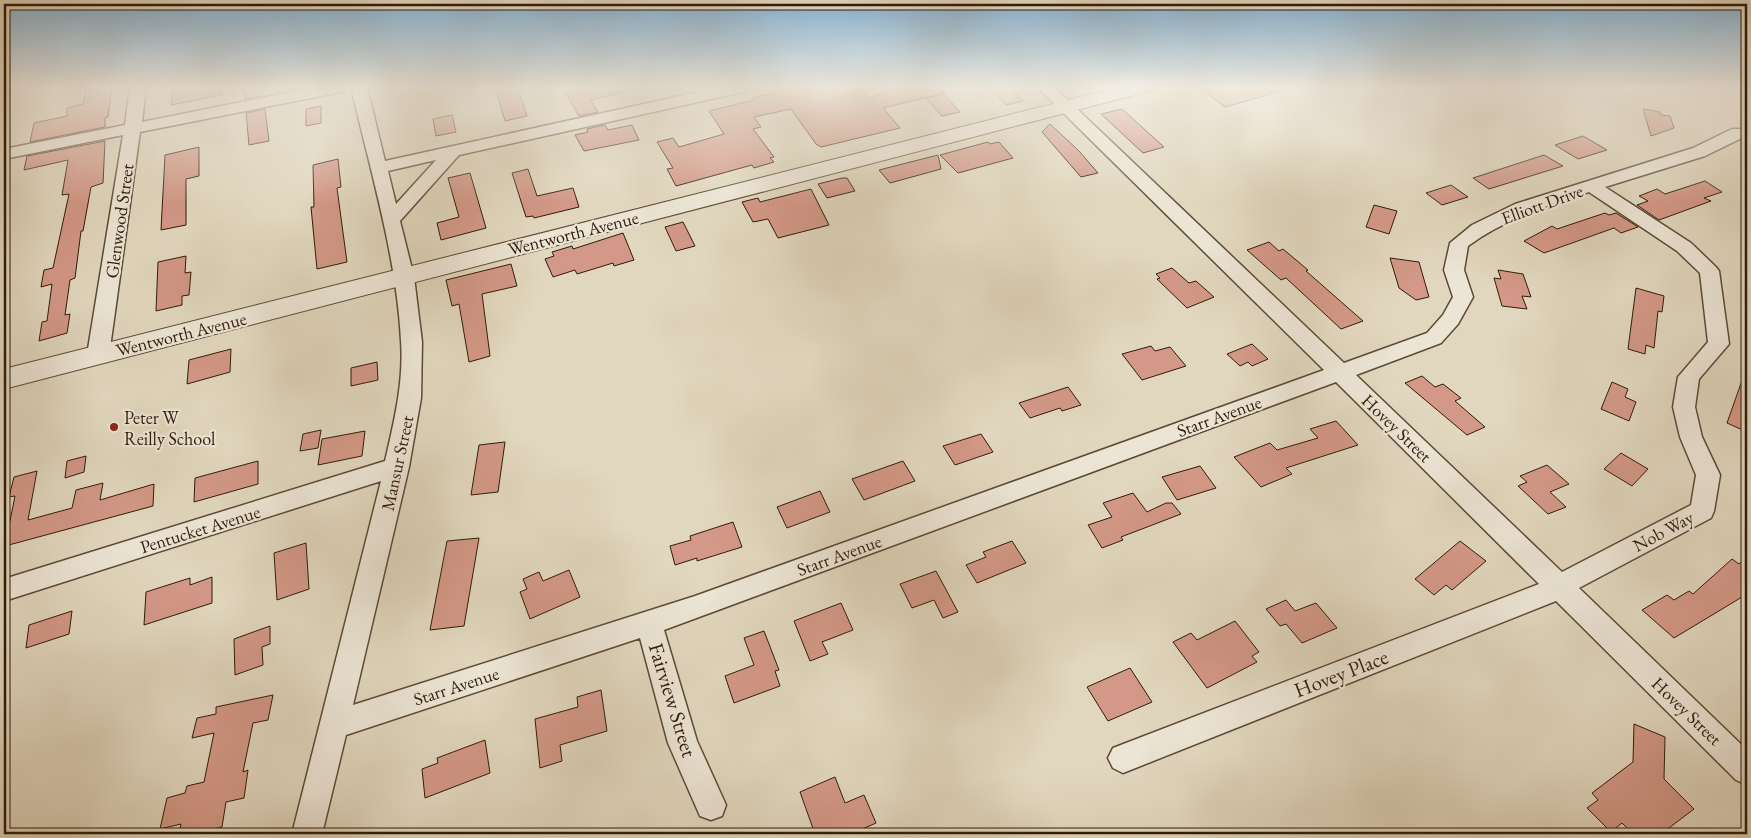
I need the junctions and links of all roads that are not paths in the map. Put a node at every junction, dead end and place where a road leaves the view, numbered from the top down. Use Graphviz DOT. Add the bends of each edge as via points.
graph roads {
  1 [pos="146,126"];
  2 [pos="369,126"];
  3 [pos="569,126"];
  4 [pos="992,126"];
  5 [pos="1086,126"];
  6 [pos="132,129"];
  7 [pos="1738,133"];
  8 [pos="453,152"];
  9 [pos="4,154"];
  10 [pos="379,168"];
  11 [pos="1591,186"];
  12 [pos="391,220"];
  13 [pos="404,277"];
  14 [pos="98,355"];
  15 [pos="1340,372"];
  16 [pos="4,379"];
  17 [pos="397,467"];
  18 [pos="1558,586"];
  19 [pos="4,590"];
  20 [pos="649,622"];
  21 [pos="334,725"];
  22 [pos="1123,758"];
  23 [pos="1747,770"];
  24 [pos="711,805"];
  25 [pos="306,834"];
  1 -- 6 [label="street"];
  2 -- 10 [label="street, Mansur Street"];
  3 -- 8 [label="street"];
  4 -- 13 [label="street, Wentworth Avenue"];
  5 -- 15 [label="street, Hovey Street"];
  6 -- 9 [label="street"];
  6 -- 14 [label="street, Glenwood Street"];
  7 -- 11 [label="street, Elliott Drive" via="1699,152"];
  8 -- 10 [label="street"];
  8 -- 12 [label="street"];
  10 -- 12 [label="street, Mansur Street"];
  11 -- 15 [label="street, Elliott Drive" via="1522,208 1479,229 1459,243 1454,270 1463,297 1451,320 1434,338"];
  11 -- 18 [label="street, Nob Way" via="1684,247 1709,271 1719,344 1689,377 1684,407 1691,437 1708,475 1702,511"];
  12 -- 13 [label="street, Mansur Street"];
  13 -- 14 [label="street, Wentworth Avenue"];
  13 -- 17 [label="street, Mansur Street" via="412,342 410,398"];
  14 -- 16 [label="street, Wentworth Avenue"];
  15 -- 18 [label="street, Hovey Street"];
  15 -- 20 [label="street, Starr Avenue"];
  17 -- 19 [label="street, Pentucket Avenue"];
  17 -- 21 [label="street, Mansur Street"];
  18 -- 22 [label="street, Hovey Place"];
  18 -- 23 [label="street, Hovey Street"];
  20 -- 21 [label="street, Starr Avenue"];
  20 -- 24 [label="street, Fairview Street" via="682,743"];
  21 -- 25 [label="street, Mansur Street"];
}
